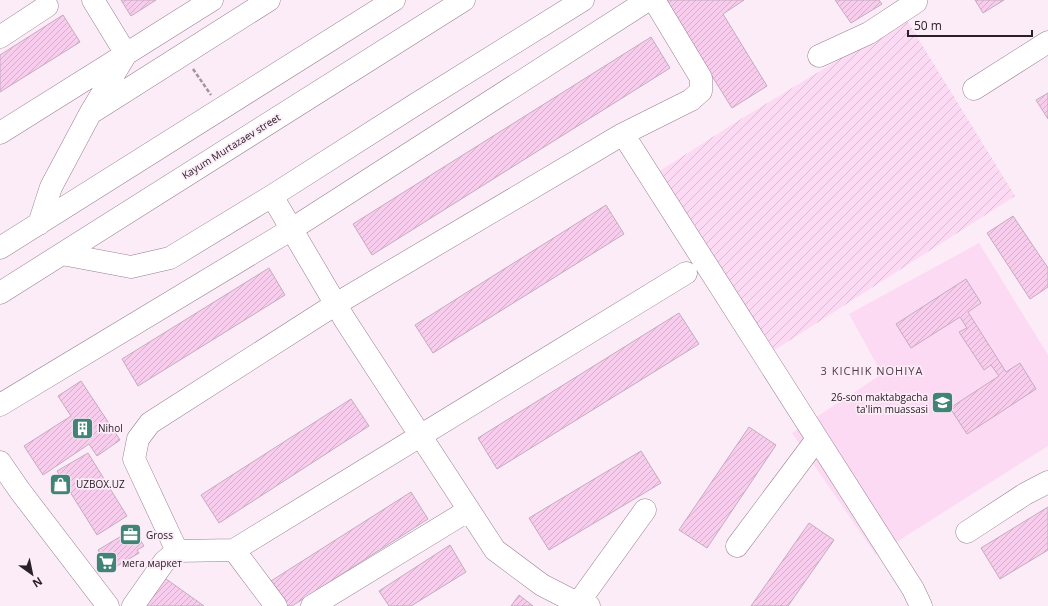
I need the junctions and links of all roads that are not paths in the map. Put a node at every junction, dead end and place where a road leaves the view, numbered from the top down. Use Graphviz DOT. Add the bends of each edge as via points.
graph roads {
  1 [pos="93,0"];
  2 [pos="212,0"];
  3 [pos="269,0"];
  4 [pos="394,0"];
  5 [pos="464,0"];
  6 [pos="583,0"];
  7 [pos="648,0"];
  8 [pos="654,0"];
  9 [pos="916,2"];
  10 [pos="47,6"];
  11 [pos="0,37"];
  12 [pos="1048,42"];
  13 [pos="126,54"];
  14 [pos="819,56"];
  15 [pos="974,89"];
  16 [pos="92,112"];
  17 [pos="0,133"];
  18 [pos="623,134"];
  19 [pos="272,196"];
  20 [pos="39,224"];
  21 [pos="292,229"];
  22 [pos="0,248"];
  23 [pos="62,254"];
  24 [pos="686,273"];
  25 [pos="0,293"];
  26 [pos="336,304"];
  27 [pos="0,405"];
  28 [pos="420,435"];
  29 [pos="817,439"];
  30 [pos="0,462"];
  31 [pos="1048,482"];
  32 [pos="469,510"];
  33 [pos="645,510"];
  34 [pos="967,532"];
  35 [pos="737,546"];
  36 [pos="234,550"];
  37 [pos="177,551"];
  38 [pos="580,605"];
  39 [pos="108,606"];
  40 [pos="133,606"];
  41 [pos="276,606"];
  42 [pos="312,606"];
  43 [pos="921,606"];
  1 -- 13 [label="street"];
  2 -- 13 [label="street"];
  3 -- 16 [label="street"];
  4 -- 20 [label="street"];
  5 -- 23 [label="street, Kayum Murtazaev street"];
  6 -- 19 [label="street"];
  7 -- 21 [label="street"];
  8 -- 18 [label="street" via="701,78 701,91 691,100"];
  9 -- 14 [label="street" via="869,33"];
  10 -- 11 [label="street"];
  12 -- 15 [label="street"];
  13 -- 16 [label="street"];
  13 -- 17 [label="street"];
  16 -- 20 [label="street" via="51,187"];
  18 -- 26 [label="street"];
  18 -- 29 [label="street"];
  19 -- 21 [label="street"];
  19 -- 23 [label="street" via="170,258 131,267"];
  20 -- 22 [label="street"];
  21 -- 26 [label="street"];
  21 -- 27 [label="street"];
  23 -- 25 [label="street, Kayum Murtazaev street"];
  24 -- 28 [label="street"];
  26 -- 28 [label="street"];
  26 -- 37 [label="street" via="150,423 138,439 134,459"];
  28 -- 32 [label="street"];
  28 -- 36 [label="street"];
  29 -- 35 [label="street"];
  29 -- 43 [label="street" via="913,589"];
  30 -- 39 [label="street"];
  31 -- 34 [label="street"];
  32 -- 38 [label="street" via="495,550 542,585"];
  32 -- 42 [label="street"];
  33 -- 38 [label="street"];
  36 -- 37 [label="street"];
  36 -- 41 [label="street"];
  37 -- 40 [label="street" via="164,562"];
}
